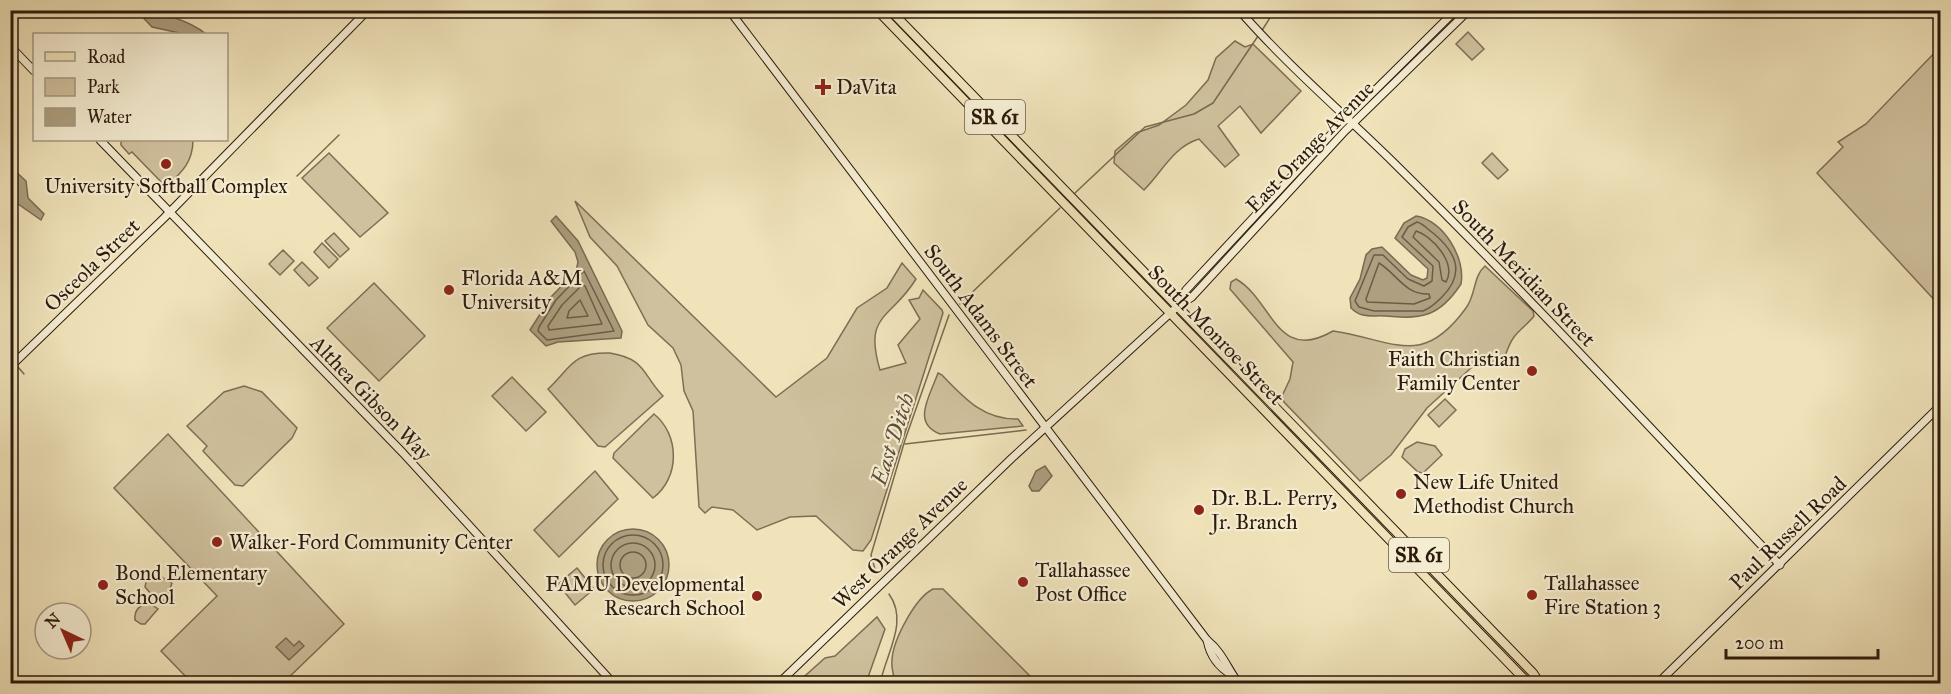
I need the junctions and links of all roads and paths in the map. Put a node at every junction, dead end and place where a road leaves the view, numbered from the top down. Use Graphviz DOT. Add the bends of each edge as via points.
graph roads {
  1 [pos="368,10"];
  2 [pos="729,10"];
  3 [pos="877,10"];
  4 [pos="890,10"];
  5 [pos="1239,10"];
  6 [pos="1456,10"];
  7 [pos="1469,10"];
  8 [pos="10,46"];
  9 [pos="33,70"];
  10 [pos="1346,118"];
  11 [pos="1352,124"];
  12 [pos="101,141"];
  13 [pos="1035,159"];
  14 [pos="1028,166"];
  15 [pos="170,211"];
  16 [pos="1112,239"];
  17 [pos="1099,240"];
  18 [pos="1178,306"];
  19 [pos="1170,314"];
  20 [pos="10,367"];
  21 [pos="1941,406"];
  22 [pos="1045,428"];
  23 [pos="1780,565"];
  24 [pos="1475,613"];
  25 [pos="1468,620"];
  26 [pos="1508,662"];
  27 [pos="1522,662"];
  28 [pos="614,684"];
  29 [pos="778,684"];
  30 [pos="1239,684"];
  31 [pos="1529,684"];
  32 [pos="1540,684"];
  33 [pos="1657,684"];
  1 -- 15 [label="street, Osceola Street"];
  2 -- 22 [label="street, South Adams Street"];
  3 -- 14 [label="main road, South Monroe Street / SR 61"];
  4 -- 13 [label="main road, South Monroe Street / SR 61"];
  5 -- 10 [label="street, South Meridian Street"];
  6 -- 10 [label="street, East Orange Avenue"];
  7 -- 11 [label="street, East Orange Avenue"];
  8 -- 9 [label="street"];
  10 -- 11 [label="street, South Meridian Street"];
  10 -- 18 [label="street, East Orange Avenue" via="1186,290"];
  11 -- 18 [label="street, East Orange Avenue" via="1192,297"];
  11 -- 23 [label="street, South Meridian Street" via="1482,253"];
  12 -- 15 [label="street, Althea Gibson Way"];
  13 -- 14 [label="main road"];
  13 -- 16 [label="main road, South Monroe Street / SR 61"];
  14 -- 17 [label="main road, South Monroe Street / SR 61"];
  15 -- 20 [label="street, Osceola Street"];
  15 -- 28 [label="street, Althea Gibson Way" via="403,453"];
  16 -- 17 [label="main road"];
  16 -- 18 [label="main road, South Monroe Street / SR 61"];
  17 -- 19 [label="main road, South Monroe Street / SR 61"];
  18 -- 19 [label="street, East Orange Avenue"];
  18 -- 24 [label="main road, South Monroe Street / SR 61"];
  19 -- 22 [label="street, East Orange Avenue"];
  19 -- 25 [label="main road, South Monroe Street / SR 61"];
  21 -- 23 [label="street, Paul Russell Road"];
  22 -- 29 [label="street, West Orange Avenue"];
  22 -- 30 [label="street, South Adams Street" via="1230,665"];
  23 -- 33 [label="street, Paul Russell Road"];
  24 -- 25 [label="main road"];
  24 -- 27 [label="main road, South Monroe Street / SR 61"];
  25 -- 26 [label="main road, South Monroe Street / SR 61"];
  26 -- 27 [label="main road"];
  26 -- 31 [label="main road, South Monroe Street / SR 61"];
  27 -- 32 [label="main road, South Monroe Street / SR 61"];
}
